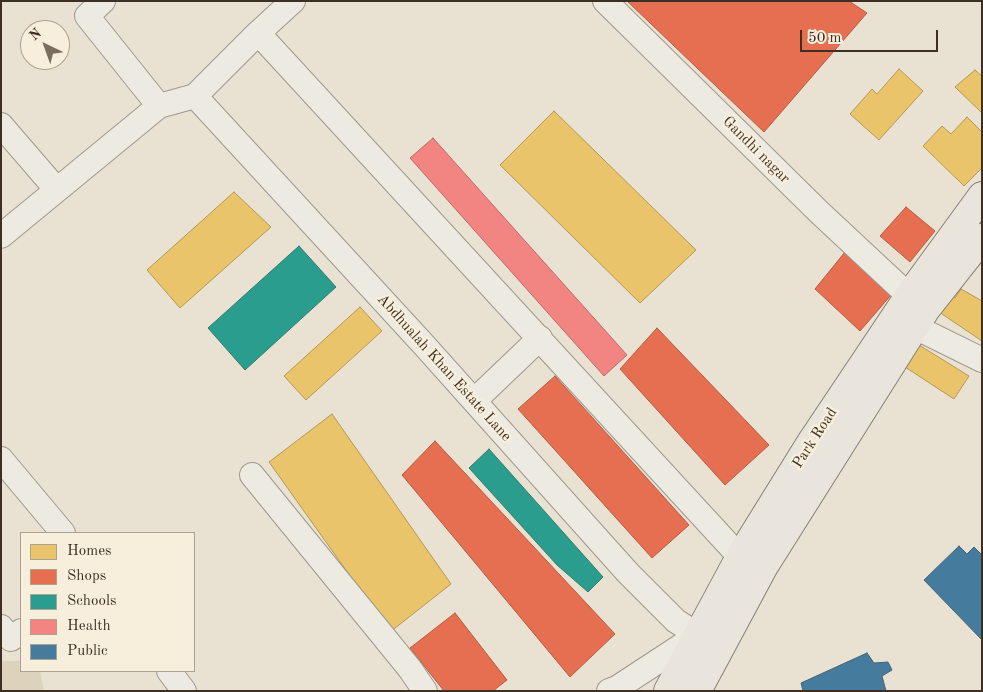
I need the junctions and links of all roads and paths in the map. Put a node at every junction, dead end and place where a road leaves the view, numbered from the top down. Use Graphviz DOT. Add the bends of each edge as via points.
graph roads {
  1 [pos="293,1"];
  2 [pos="605,1"];
  3 [pos="88,6"];
  4 [pos="258,33"];
  5 [pos="195,96"];
  6 [pos="159,106"];
  7 [pos="1,125"];
  8 [pos="57,190"];
  9 [pos="982,196"];
  10 [pos="1,236"];
  11 [pos="982,238"];
  12 [pos="909,296"];
  13 [pos="915,326"];
  14 [pos="540,338"];
  15 [pos="982,360"];
  16 [pos="474,401"];
  17 [pos="1,459"];
  18 [pos="252,475"];
  19 [pos="62,532"];
  20 [pos="752,562"];
  21 [pos="1,627"];
  22 [pos="20,632"];
  23 [pos="698,635"];
  24 [pos="170,672"];
  25 [pos="184,691"];
  26 [pos="425,691"];
  27 [pos="608,691"];
  28 [pos="638,691"];
  29 [pos="668,691"];
  30 [pos="697,691"];
  1 -- 4 [label="street"];
  2 -- 12 [label="street, Gandhi nagar"];
  3 -- 6 [label="street"];
  4 -- 5 [label="street"];
  4 -- 14 [label="street"];
  5 -- 6 [label="street"];
  5 -- 16 [label="street, Abdhualah Khan Estate Lane"];
  6 -- 8 [label="street"];
  7 -- 8 [label="street"];
  8 -- 10 [label="street"];
  9 -- 12 [label="main road, Park Road"];
  11 -- 13 [label="main road, Park Road"];
  12 -- 20 [label="main road, Park Road" via="812,441"];
  13 -- 15 [label="street"];
  13 -- 20 [label="main road, Park Road"];
  14 -- 16 [label="street"];
  14 -- 20 [label="street"];
  16 -- 23 [label="street, Abdhualah Khan Estate Lane" via="628,573 676,621"];
  17 -- 19 [label="street"];
  18 -- 26 [label="street"];
  20 -- 23 [label="main road, Park Road"];
  20 -- 30 [label="main road, Park Road"];
  21 -- 22 [label="street" via="11,639"];
  23 -- 27 [label="street"];
  23 -- 28 [label="street"];
  23 -- 29 [label="main road, Park Road"];
  24 -- 25 [label="street"];
}
